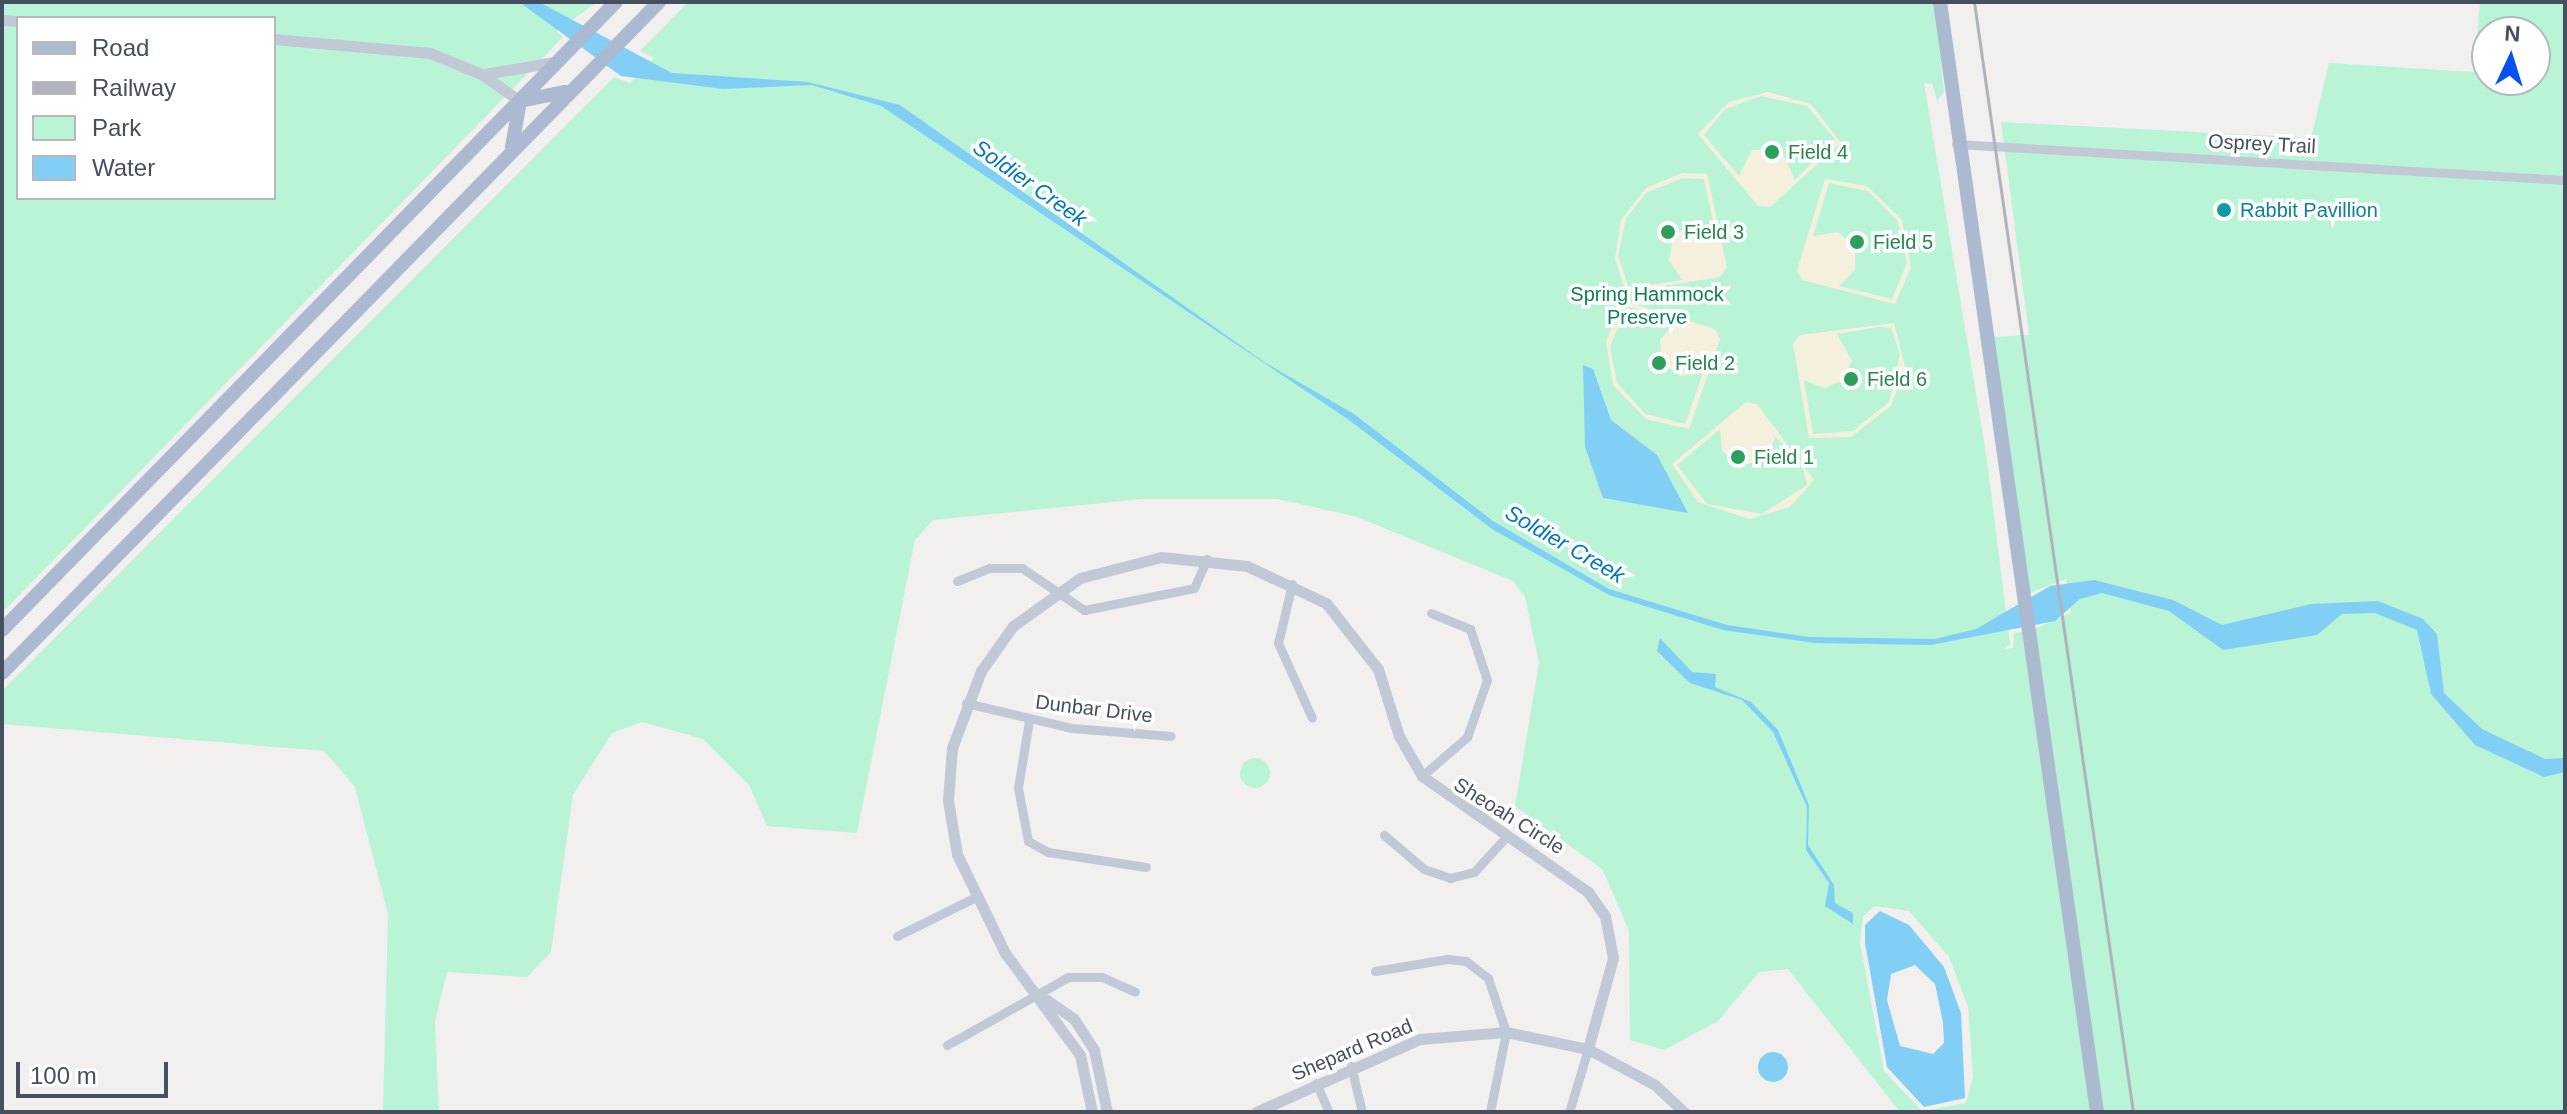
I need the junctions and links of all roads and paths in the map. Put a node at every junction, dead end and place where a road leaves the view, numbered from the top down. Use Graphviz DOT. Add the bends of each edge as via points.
graph roads {
  1 [pos="616,2"];
  2 [pos="1940,2"];
  3 [pos="654,6"];
  4 [pos="276,39"];
  5 [pos="565,55"];
  6 [pos="481,74"];
  7 [pos="574,88"];
  8 [pos="520,101"];
  9 [pos="1956,144"];
  10 [pos="509,155"];
  11 [pos="2565,180"];
  12 [pos="1207,559"];
  13 [pos="957,581"];
  14 [pos="1292,584"];
  15 [pos="1055,591"];
  16 [pos="1431,613"];
  17 [pos="2,630"];
  18 [pos="2,673"];
  19 [pos="966,703"];
  20 [pos="1312,718"];
  21 [pos="1029,720"];
  22 [pos="1171,736"];
  23 [pos="1422,776"];
  24 [pos="1384,835"];
  25 [pos="1506,837"];
  26 [pos="1146,867"];
  27 [pos="974,898"];
  28 [pos="897,936"];
  29 [pos="1375,971"];
  30 [pos="1135,992"];
  31 [pos="1036,993"];
  32 [pos="1506,1032"];
  33 [pos="947,1045"];
  34 [pos="1588,1049"];
  35 [pos="1351,1066"];
  36 [pos="1316,1083"];
  37 [pos="1092,1112"];
  38 [pos="1107,1112"];
  39 [pos="1256,1112"];
  40 [pos="1329,1112"];
  41 [pos="1362,1112"];
  42 [pos="1490,1112"];
  43 [pos="1569,1112"];
  44 [pos="1684,1112"];
  45 [pos="2097,1112"];
  1 -- 5 [label="main road"];
  2 -- 9 [label="main road"];
  3 -- 7 [label="main road"];
  4 -- 6 [label="street" via="430,53"];
  5 -- 6 [label="street" via="531,72"];
  5 -- 8 [label="main road"];
  6 -- 8 [label="street"];
  7 -- 8 [label="main road"];
  7 -- 10 [label="main road"];
  8 -- 10 [label="main road" via="521,128"];
  8 -- 17 [label="main road"];
  9 -- 11 [label="street, Osprey Trail"];
  9 -- 45 [label="main road"];
  10 -- 18 [label="main road"];
  12 -- 14 [label="street"];
  12 -- 15 [label="street" via="1161,557 1102,570"];
  12 -- 15 [label="street" via="1194,588 1131,605 1077,609"];
  13 -- 15 [label="street" via="990,568 1022,568"];
  14 -- 20 [label="street" via="1278,643"];
  14 -- 23 [label="street" via="1326,603 1362,641"];
  15 -- 19 [label="street" via="995,648"];
  16 -- 23 [label="street" via="1470,629 1487,680 1467,737"];
  19 -- 21 [label="street, Dunbar Drive"];
  19 -- 27 [label="street" via="952,748 948,800"];
  21 -- 22 [label="street, Dunbar Drive"];
  21 -- 26 [label="street" via="1018,788 1028,841 1048,852"];
  23 -- 25 [label="street, Sheoah Circle"];
  24 -- 25 [label="street" via="1424,869 1450,878 1484,865"];
  25 -- 34 [label="street, Sheoah Circle" via="1571,876 1605,916 1612,981"];
  27 -- 28 [label="street"];
  27 -- 31 [label="street"];
  29 -- 32 [label="street" via="1466,961 1488,978"];
  30 -- 31 [label="street" via="1085,975"];
  31 -- 33 [label="street"];
  31 -- 37 [label="street" via="1080,1055"];
  31 -- 38 [label="street" via="1074,1019 1094,1050"];
  32 -- 34 [label="street, Shepard Road"];
  32 -- 35 [label="street, Shepard Road" via="1420,1039"];
  32 -- 42 [label="street"];
  34 -- 43 [label="street"];
  34 -- 44 [label="street, Shepard Road" via="1655,1085"];
  35 -- 36 [label="street, Shepard Road"];
  35 -- 41 [label="street"];
  36 -- 39 [label="street, Shepard Road"];
  36 -- 40 [label="street"];
}
